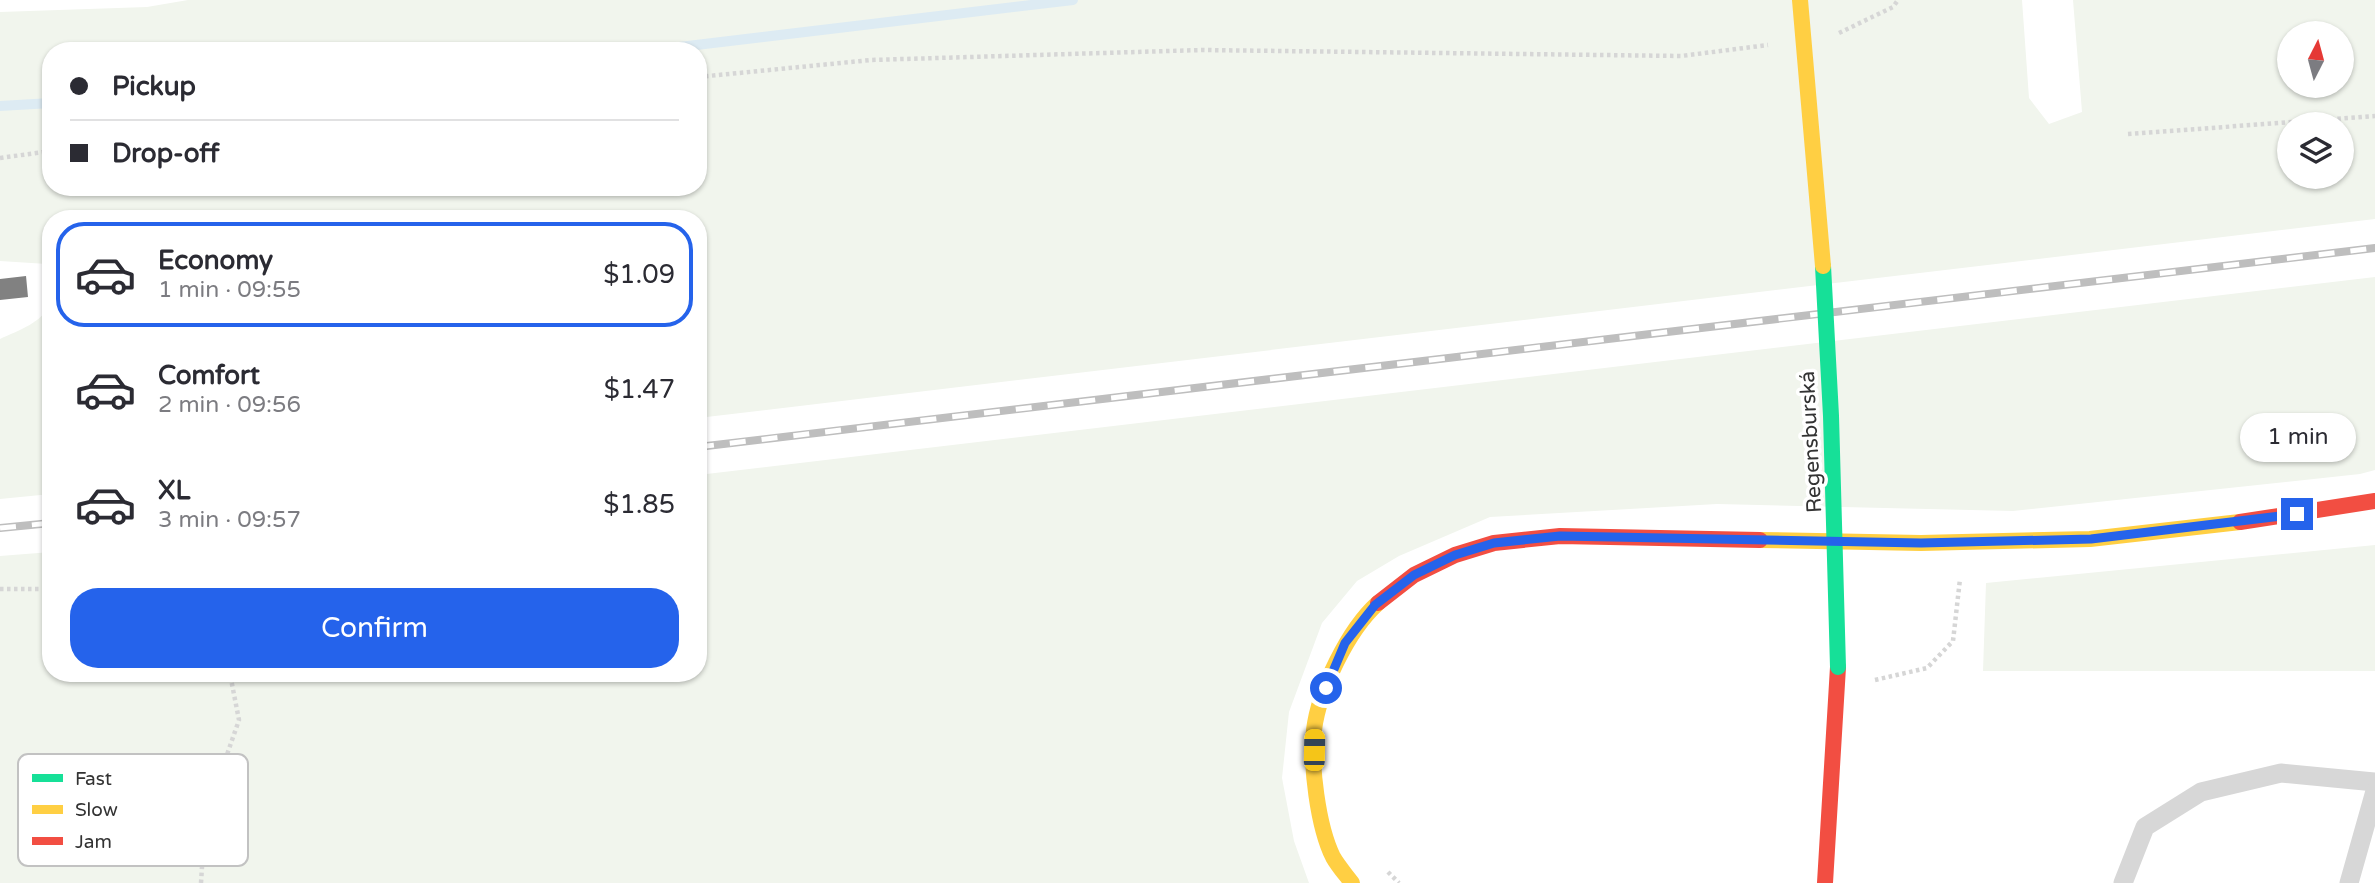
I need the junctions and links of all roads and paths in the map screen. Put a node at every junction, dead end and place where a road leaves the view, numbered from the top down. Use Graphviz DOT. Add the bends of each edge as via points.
graph roads {
  1 [pos="1800,0"];
  2 [pos="1898,0"];
  3 [pos="1828,38"];
  4 [pos="1774,44"];
  5 [pos="707,75"];
  6 [pos="2375,116"];
  7 [pos="2128,134"];
  8 [pos="42,152"];
  9 [pos="0,158"];
  10 [pos="2375,501"];
  11 [pos="1960,578"];
  12 [pos="0,589"];
  13 [pos="42,589"];
  14 [pos="1875,680"];
  15 [pos="232,682"];
  16 [pos="227,754"];
  17 [pos="2375,782"];
  18 [pos="2375,791"];
  19 [pos="1387,870"];
  20 [pos="1352,883"];
  21 [pos="1399,883"];
  22 [pos="1825,883"];
  23 [pos="2123,883"];
  24 [pos="2349,883"];
  1 -- 22 [label="main road, Regensburská, bridge" via="1835,472 1838,667"];
  2 -- 3 [label="path" via="1893,7"];
  4 -- 5 [label="path" via="1681,56 1202,50 898,59"];
  6 -- 7 [label="path"];
  8 -- 9 [label="path"];
  10 -- 20 [label="main road" via="2091,539 1921,543 1560,536 1494,543 1455,555 1414,575 1375,605 1345,643 1326,688 1314,730 1319,814 1333,857"];
  11 -- 14 [label="path" via="1954,641 1927,668"];
  12 -- 13 [label="path"];
  15 -- 16 [label="path" via="239,720"];
  17 -- 23 [label="lane" via="2281,773 2201,792 2145,827"];
  18 -- 24 [label="lane"];
  19 -- 21 [label="path"];
}
